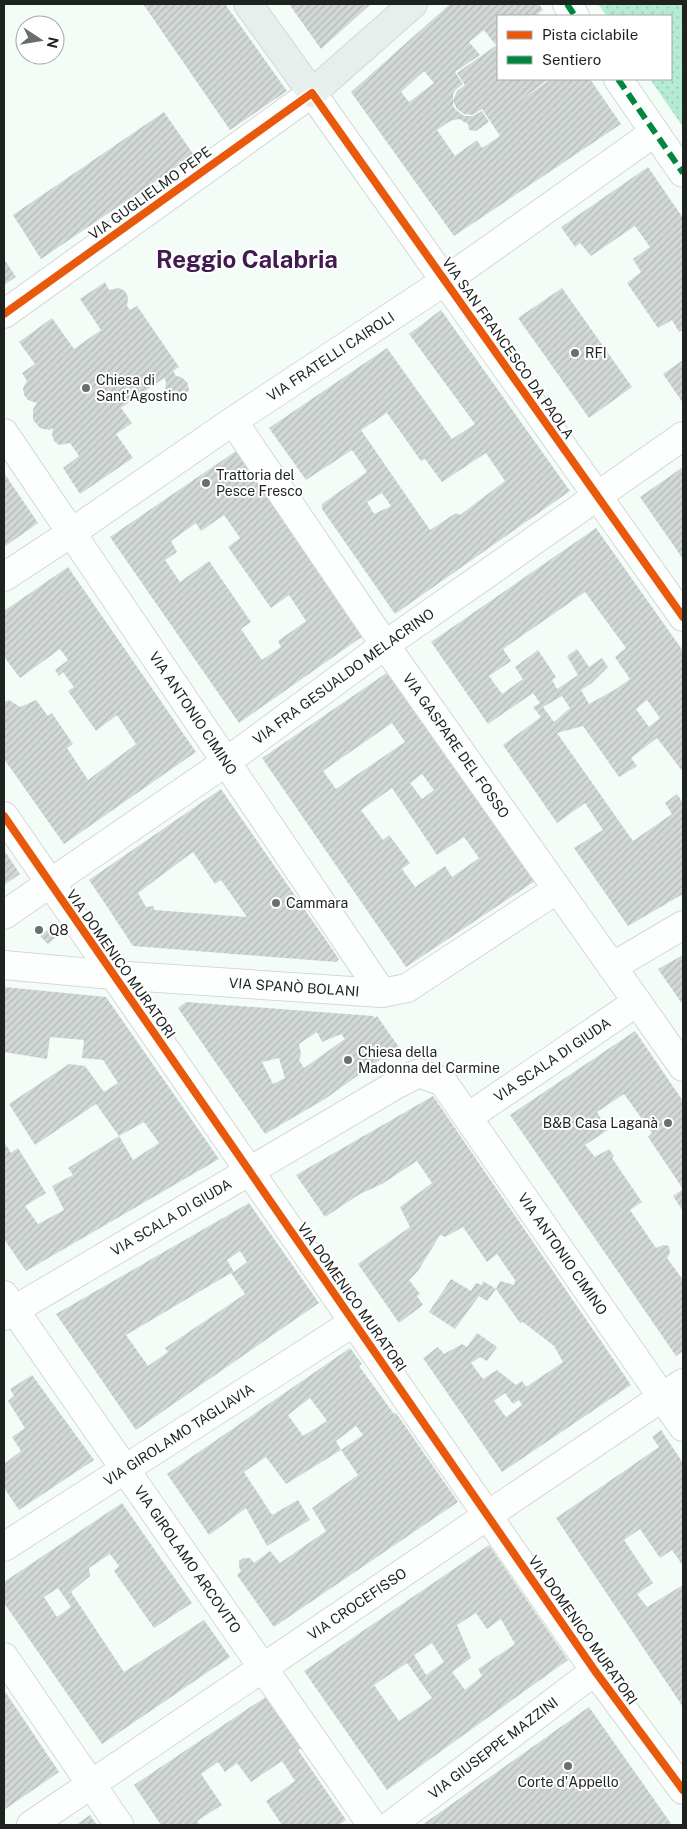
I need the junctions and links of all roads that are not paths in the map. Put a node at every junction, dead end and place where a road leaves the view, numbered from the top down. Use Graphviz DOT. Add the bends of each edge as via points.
graph roads {
  1 [pos="248,4"];
  2 [pos="413,4"];
  3 [pos="567,4"];
  4 [pos="574,15"];
  5 [pos="619,80"];
  6 [pos="312,93"];
  7 [pos="655,132"];
  8 [pos="683,173"];
  9 [pos="445,281"];
  10 [pos="4,314"];
  11 [pos="233,421"];
  12 [pos="4,433"];
  13 [pos="683,436"];
  14 [pos="597,496"];
  15 [pos="71,533"];
  16 [pos="4,578"];
  17 [pos="683,617"];
  18 [pos="385,645"];
  19 [pos="226,762"];
  20 [pos="4,816"];
  21 [pos="49,882"];
  22 [pos="556,890"];
  23 [pos="4,915"];
  24 [pos="683,925"];
  25 [pos="4,965"];
  26 [pos="612,967"];
  27 [pos="113,975"];
  28 [pos="382,993"];
  29 [pos="637,1002"];
  30 [pos="683,1067"];
  31 [pos="443,1082"];
  32 [pos="468,1117"];
  33 [pos="249,1171"];
  34 [pos="7,1307"];
  35 [pos="354,1322"];
  36 [pos="673,1390"];
  37 [pos="683,1427"];
  38 [pos="126,1469"];
  39 [pos="488,1516"];
  40 [pos="4,1547"];
  41 [pos="4,1657"];
  42 [pos="263,1668"];
  43 [pos="595,1670"];
  44 [pos="91,1784"];
  45 [pos="683,1790"];
  46 [pos="31,1825"];
  47 [pos="118,1825"];
  48 [pos="372,1825"];
  49 [pos="391,1825"];
  1 -- 6 [label="main road, VIA SAN FRANCESCO DA PAOLA"];
  2 -- 6 [label="main road, VIA GUGLIELMO PEPE"];
  3 -- 4 [label="street"];
  5 -- 7 [label="street"];
  6 -- 9 [label="street, VIA SAN FRANCESCO DA PAOLA"];
  6 -- 10 [label="street, VIA GUGLIELMO PEPE"];
  7 -- 8 [label="street"];
  7 -- 9 [label="street, VIA FRATELLI CAIROLI"];
  9 -- 11 [label="street, VIA FRATELLI CAIROLI"];
  9 -- 14 [label="street, VIA SAN FRANCESCO DA PAOLA"];
  11 -- 15 [label="street, VIA FRATELLI CAIROLI"];
  11 -- 18 [label="street, VIA GASPARE DEL FOSSO"];
  12 -- 15 [label="street, VIA ANTONIO CIMINO"];
  13 -- 14 [label="street, VIA FRA GESUALDO MELACRINO"];
  14 -- 17 [label="street, VIA SAN FRANCESCO DA PAOLA"];
  14 -- 18 [label="street, VIA FRA GESUALDO MELACRINO"];
  15 -- 16 [label="street, VIA FRATELLI CAIROLI"];
  15 -- 19 [label="street, VIA ANTONIO CIMINO"];
  18 -- 19 [label="street, VIA FRA GESUALDO MELACRINO"];
  18 -- 22 [label="street, VIA GASPARE DEL FOSSO"];
  19 -- 21 [label="street, VIA FRA GESUALDO MELACRINO"];
  19 -- 28 [label="street, VIA ANTONIO CIMINO"];
  20 -- 21 [label="street, VIA DOMENICO MURATORI"];
  21 -- 23 [label="street, VIA FRA GESUALDO MELACRINO"];
  21 -- 27 [label="street, VIA DOMENICO MURATORI"];
  22 -- 26 [label="street, VIA GASPARE DEL FOSSO"];
  22 -- 28 [label="street, VIA SPANÒ BOLANI" via="407,988"];
  24 -- 26 [label="street"];
  25 -- 27 [label="street, VIA SPANÒ BOLANI"];
  26 -- 29 [label="street, VIA GASPARE DEL FOSSO"];
  27 -- 28 [label="street, VIA SPANÒ BOLANI"];
  27 -- 33 [label="street, VIA DOMENICO MURATORI"];
  29 -- 30 [label="street, VIA GASPARE DEL FOSSO"];
  29 -- 32 [label="street, VIA SCALA DI GIUDA"];
  31 -- 32 [label="street, VIA ANTONIO CIMINO"];
  31 -- 33 [label="street, VIA SCALA DI GIUDA" via="419,1073"];
  32 -- 36 [label="street, VIA ANTONIO CIMINO"];
  33 -- 34 [label="street, VIA SCALA DI GIUDA"];
  33 -- 35 [label="street, VIA DOMENICO MURATORI"];
  34 -- 38 [label="street, VIA GIROLAMO ARCOVITO"];
  35 -- 38 [label="street, VIA GIROLAMO TAGLIAVIA"];
  35 -- 39 [label="street, VIA DOMENICO MURATORI"];
  36 -- 37 [label="street, VIA ANTONIO CIMINO"];
  36 -- 39 [label="street, VIA CROCEFISSO"];
  38 -- 40 [label="street, VIA GIROLAMO TAGLIAVIA"];
  38 -- 42 [label="street, VIA GIROLAMO ARCOVITO"];
  39 -- 42 [label="street, VIA CROCEFISSO"];
  39 -- 43 [label="street, VIA DOMENICO MURATORI"];
  41 -- 44 [label="street"];
  42 -- 44 [label="street, VIA CROCEFISSO"];
  42 -- 48 [label="street, VIA GIROLAMO ARCOVITO"];
  43 -- 45 [label="street, VIA DOMENICO MURATORI"];
  43 -- 49 [label="street, VIA GIUSEPPE MAZZINI"];
  44 -- 46 [label="street, VIA CROCEFISSO"];
  44 -- 47 [label="street"];
}
